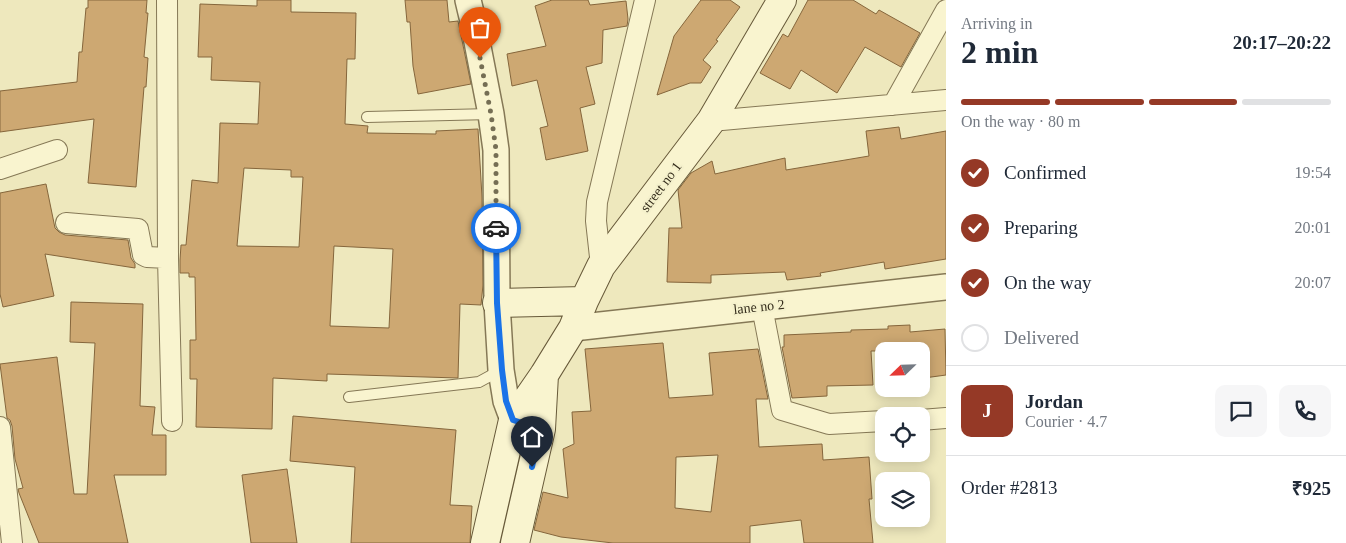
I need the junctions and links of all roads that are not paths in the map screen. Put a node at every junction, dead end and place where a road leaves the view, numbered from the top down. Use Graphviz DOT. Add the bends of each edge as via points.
graph roads {
  1 [pos="167,0"];
  2 [pos="468,0"];
  3 [pos="645,0"];
  4 [pos="782,0"];
  5 [pos="946,10"];
  6 [pos="946,100"];
  7 [pos="892,105"];
  8 [pos="491,114"];
  9 [pos="367,117"];
  10 [pos="711,121"];
  11 [pos="57,150"];
  12 [pos="0,169"];
  13 [pos="66,222"];
  14 [pos="168,258"];
  15 [pos="601,266"];
  16 [pos="946,288"];
  17 [pos="584,301"];
  18 [pos="497,303"];
  19 [pos="762,307"];
  20 [pos="573,328"];
  21 [pos="502,370"];
  22 [pos="544,375"];
  23 [pos="349,396"];
  24 [pos="946,418"];
  25 [pos="930,419"];
  26 [pos="513,420"];
  27 [pos="172,421"];
  28 [pos="875,421"];
  29 [pos="0,427"];
  30 [pos="540,429"];
  31 [pos="12,543"];
  32 [pos="485,543"];
  33 [pos="516,543"];
  1 -- 14 [label="street"];
  2 -- 8 [label="street"];
  3 -- 15 [label="street" via="597,202"];
  4 -- 10 [label="main road, street no 1"];
  5 -- 7 [label="street"];
  6 -- 7 [label="street"];
  7 -- 10 [label="street"];
  8 -- 9 [label="lane"];
  8 -- 18 [label="street" via="496,150"];
  10 -- 15 [label="main road, street no 1"];
  11 -- 12 [label="street"];
  13 -- 14 [label="street" via="138,229 143,255"];
  14 -- 27 [label="street"];
  15 -- 17 [label="main road, street no 1"];
  16 -- 19 [label="street, lane no 2"];
  17 -- 18 [label="main road"];
  17 -- 20 [label="main road, street no 1"];
  18 -- 21 [label="street"];
  19 -- 20 [label="street, lane no 2"];
  19 -- 28 [label="street" via="782,410 829,424"];
  20 -- 22 [label="main road, street no 1"];
  21 -- 23 [label="lane" via="479,382"];
  21 -- 26 [label="street" via="506,401"];
  22 -- 26 [label="main road, street no 1"];
  22 -- 30 [label="main road, street no 1"];
  24 -- 25 [label="street"];
  26 -- 30 [label="street"];
  26 -- 32 [label="main road, street no 1"];
  29 -- 31 [label="street"];
  30 -- 33 [label="main road, street no 1"];
}
